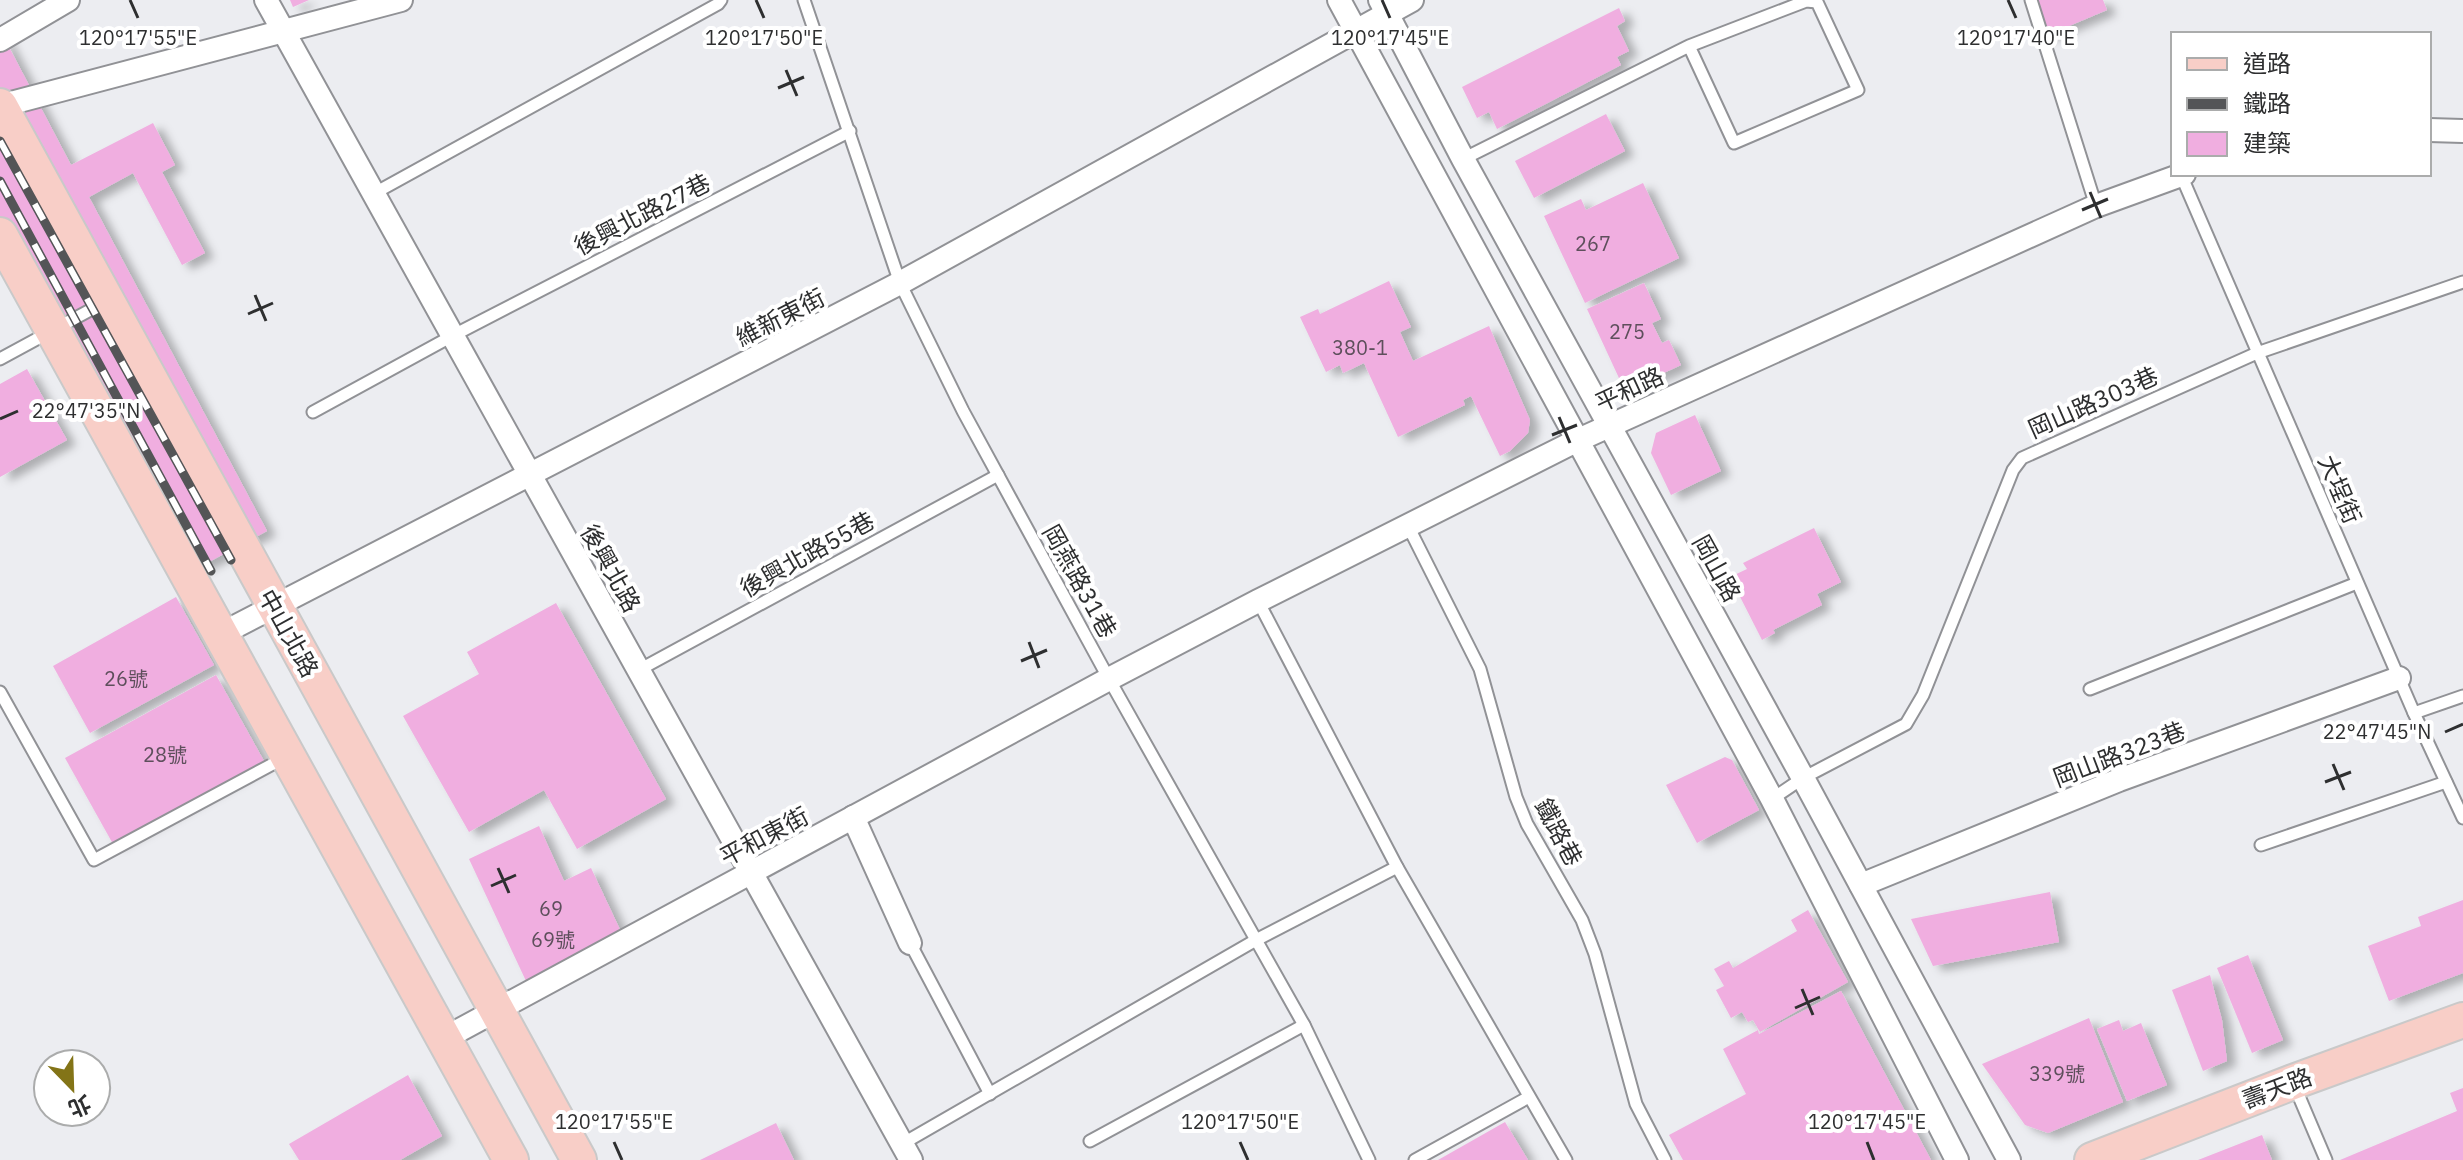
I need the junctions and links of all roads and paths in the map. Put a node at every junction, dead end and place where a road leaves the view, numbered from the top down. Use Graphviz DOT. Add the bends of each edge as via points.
graph roads {
  1 [pos="68,0"];
  2 [pos="266,0"];
  3 [pos="401,0"];
  4 [pos="721,0"];
  5 [pos="804,0"];
  6 [pos="1339,0"];
  7 [pos="1412,0"];
  8 [pos="2031,0"];
  9 [pos="1383,7"];
  10 [pos="283,31"];
  11 [pos="1356,32"];
  12 [pos="0,40"];
  13 [pos="1689,46"];
  14 [pos="0,106"];
  15 [pos="2431,130"];
  16 [pos="850,131"];
  17 [pos="2463,131"];
  18 [pos="1463,159"];
  19 [pos="2177,176"];
  20 [pos="2183,176"];
  21 [pos="373,194"];
  22 [pos="2096,206"];
  23 [pos="0,235"];
  24 [pos="2463,282"];
  25 [pos="900,283"];
  26 [pos="106,301"];
  27 [pos="53,330"];
  28 [pos="454,335"];
  29 [pos="2257,353"];
  30 [pos="0,359"];
  31 [pos="313,412"];
  32 [pos="1609,426"];
  33 [pos="1576,441"];
  34 [pos="531,475"];
  35 [pos="998,475"];
  36 [pos="1408,526"];
  37 [pos="2357,583"];
  38 [pos="1258,601"];
  39 [pos="276,608"];
  40 [pos="221,634"];
  41 [pos="637,671"];
  42 [pos="2399,678"];
  43 [pos="1109,679"];
  44 [pos="2090,689"];
  45 [pos="0,692"];
  46 [pos="2463,696"];
  47 [pos="2414,713"];
  48 [pos="288,756"];
  49 [pos="1803,778"];
  50 [pos="2446,782"];
  51 [pos="1772,799"];
  52 [pos="853,817"];
  53 [pos="2463,818"];
  54 [pos="2261,845"];
  55 [pos="1397,867"];
  56 [pos="751,873"];
  57 [pos="1861,885"];
  58 [pos="1256,940"];
  59 [pos="910,943"];
  60 [pos="496,1011"];
  61 [pos="2463,1020"];
  62 [pos="1304,1025"];
  63 [pos="445,1038"];
  64 [pos="2293,1082"];
  65 [pos="990,1094"];
  66 [pos="1529,1097"];
  67 [pos="1090,1141"];
  68 [pos="907,1152"];
  69 [pos="511,1160"];
  70 [pos="579,1160"];
  71 [pos="1369,1160"];
  72 [pos="1415,1160"];
  73 [pos="1566,1160"];
  74 [pos="1665,1160"];
  75 [pos="1957,1160"];
  76 [pos="2009,1160"];
  77 [pos="2092,1160"];
  78 [pos="2326,1160"];
  1 -- 12 [label="street"];
  2 -- 10 [label="street, 後興北路"];
  3 -- 10 [label="street"];
  4 -- 21 [label="lane"];
  5 -- 16 [label="lane, 岡燕路31巷"];
  6 -- 11 [label="street"];
  7 -- 9 [label="street, 維新東街"];
  8 -- 22 [label="lane"];
  9 -- 11 [label="street, 維新東街"];
  9 -- 18 [label="street, 岡山路"];
  10 -- 14 [label="street"];
  10 -- 21 [label="street, 後興北路"];
  11 -- 25 [label="street, 維新東街"];
  11 -- 33 [label="street"];
  13 -- 13 [label="lane" via="1806,1 1817,2 1858,90 1734,143"];
  13 -- 18 [label="lane"];
  14 -- 26 [label="main road, 中山北路"];
  15 -- 17 [label="street"];
  16 -- 25 [label="lane, 岡燕路31巷"];
  16 -- 28 [label="lane, 後興北路27巷"];
  18 -- 32 [label="street, 岡山路"];
  19 -- 22 [label="street, 平和路"];
  20 -- 29 [label="lane, 大埕街"];
  21 -- 28 [label="street, 後興北路"];
  22 -- 32 [label="street, 平和路"];
  23 -- 27 [label="main road"];
  24 -- 29 [label="lane, 岡山路303巷"];
  25 -- 34 [label="street, 維新東街"];
  25 -- 35 [label="lane, 岡燕路31巷"];
  26 -- 27 [label="lane"];
  26 -- 39 [label="main road, 中山北路"];
  27 -- 30 [label="lane"];
  27 -- 40 [label="main road"];
  28 -- 31 [label="lane, 後興北路27巷"];
  28 -- 34 [label="street, 後興北路"];
  29 -- 37 [label="lane, 大埕街"];
  29 -- 49 [label="lane, 岡山路303巷" via="2022,458 1906,724"];
  32 -- 33 [label="street, 平和路"];
  32 -- 49 [label="street, 岡山路"];
  33 -- 36 [label="street, 平和路"];
  33 -- 51 [label="street"];
  34 -- 39 [label="street, 維新東街"];
  34 -- 41 [label="street, 後興北路"];
  35 -- 41 [label="lane, 後興北路55巷"];
  35 -- 43 [label="lane, 岡燕路31巷"];
  36 -- 38 [label="street, 平和路"];
  36 -- 74 [label="lane, 鐵路巷" via="1480,669 1527,824 1582,920 1636,1104"];
  37 -- 42 [label="lane, 大埕街"];
  37 -- 44 [label="lane"];
  38 -- 43 [label="street, 平和路"];
  38 -- 55 [label="lane"];
  39 -- 40 [label="street, 維新東街"];
  39 -- 60 [label="main road, 中山北路"];
  40 -- 48 [label="main road"];
  41 -- 56 [label="street, 後興北路"];
  42 -- 47 [label="lane, 大埕街"];
  42 -- 57 [label="street, 岡山路323巷" via="2119,780"];
  43 -- 52 [label="street, 平和東街"];
  43 -- 58 [label="lane, 岡燕路31巷"];
  45 -- 48 [label="lane" via="94,860"];
  46 -- 47 [label="lane"];
  47 -- 50 [label="lane, 大埕街"];
  48 -- 63 [label="main road"];
  49 -- 51 [label="lane, 岡山路303巷"];
  49 -- 57 [label="street, 岡山路"];
  50 -- 53 [label="lane, 大埕街"];
  50 -- 54 [label="lane"];
  51 -- 75 [label="street"];
  52 -- 56 [label="street, 平和東街"];
  52 -- 59 [label="street"];
  55 -- 58 [label="lane"];
  55 -- 66 [label="lane"];
  56 -- 60 [label="street, 平和東街"];
  56 -- 68 [label="street, 後興北路"];
  57 -- 76 [label="street, 岡山路"];
  58 -- 62 [label="lane, 岡燕路31巷"];
  58 -- 65 [label="lane"];
  59 -- 65 [label="lane"];
  60 -- 63 [label="street, 平和東街"];
  60 -- 70 [label="main road, 中山北路"];
  61 -- 64 [label="main road, 壽天路"];
  62 -- 67 [label="lane"];
  62 -- 71 [label="lane, 岡燕路31巷"];
  63 -- 69 [label="main road"];
  64 -- 77 [label="main road, 壽天路"];
  64 -- 78 [label="lane"];
  65 -- 68 [label="lane"];
  66 -- 72 [label="lane"];
  66 -- 73 [label="lane"];
}
